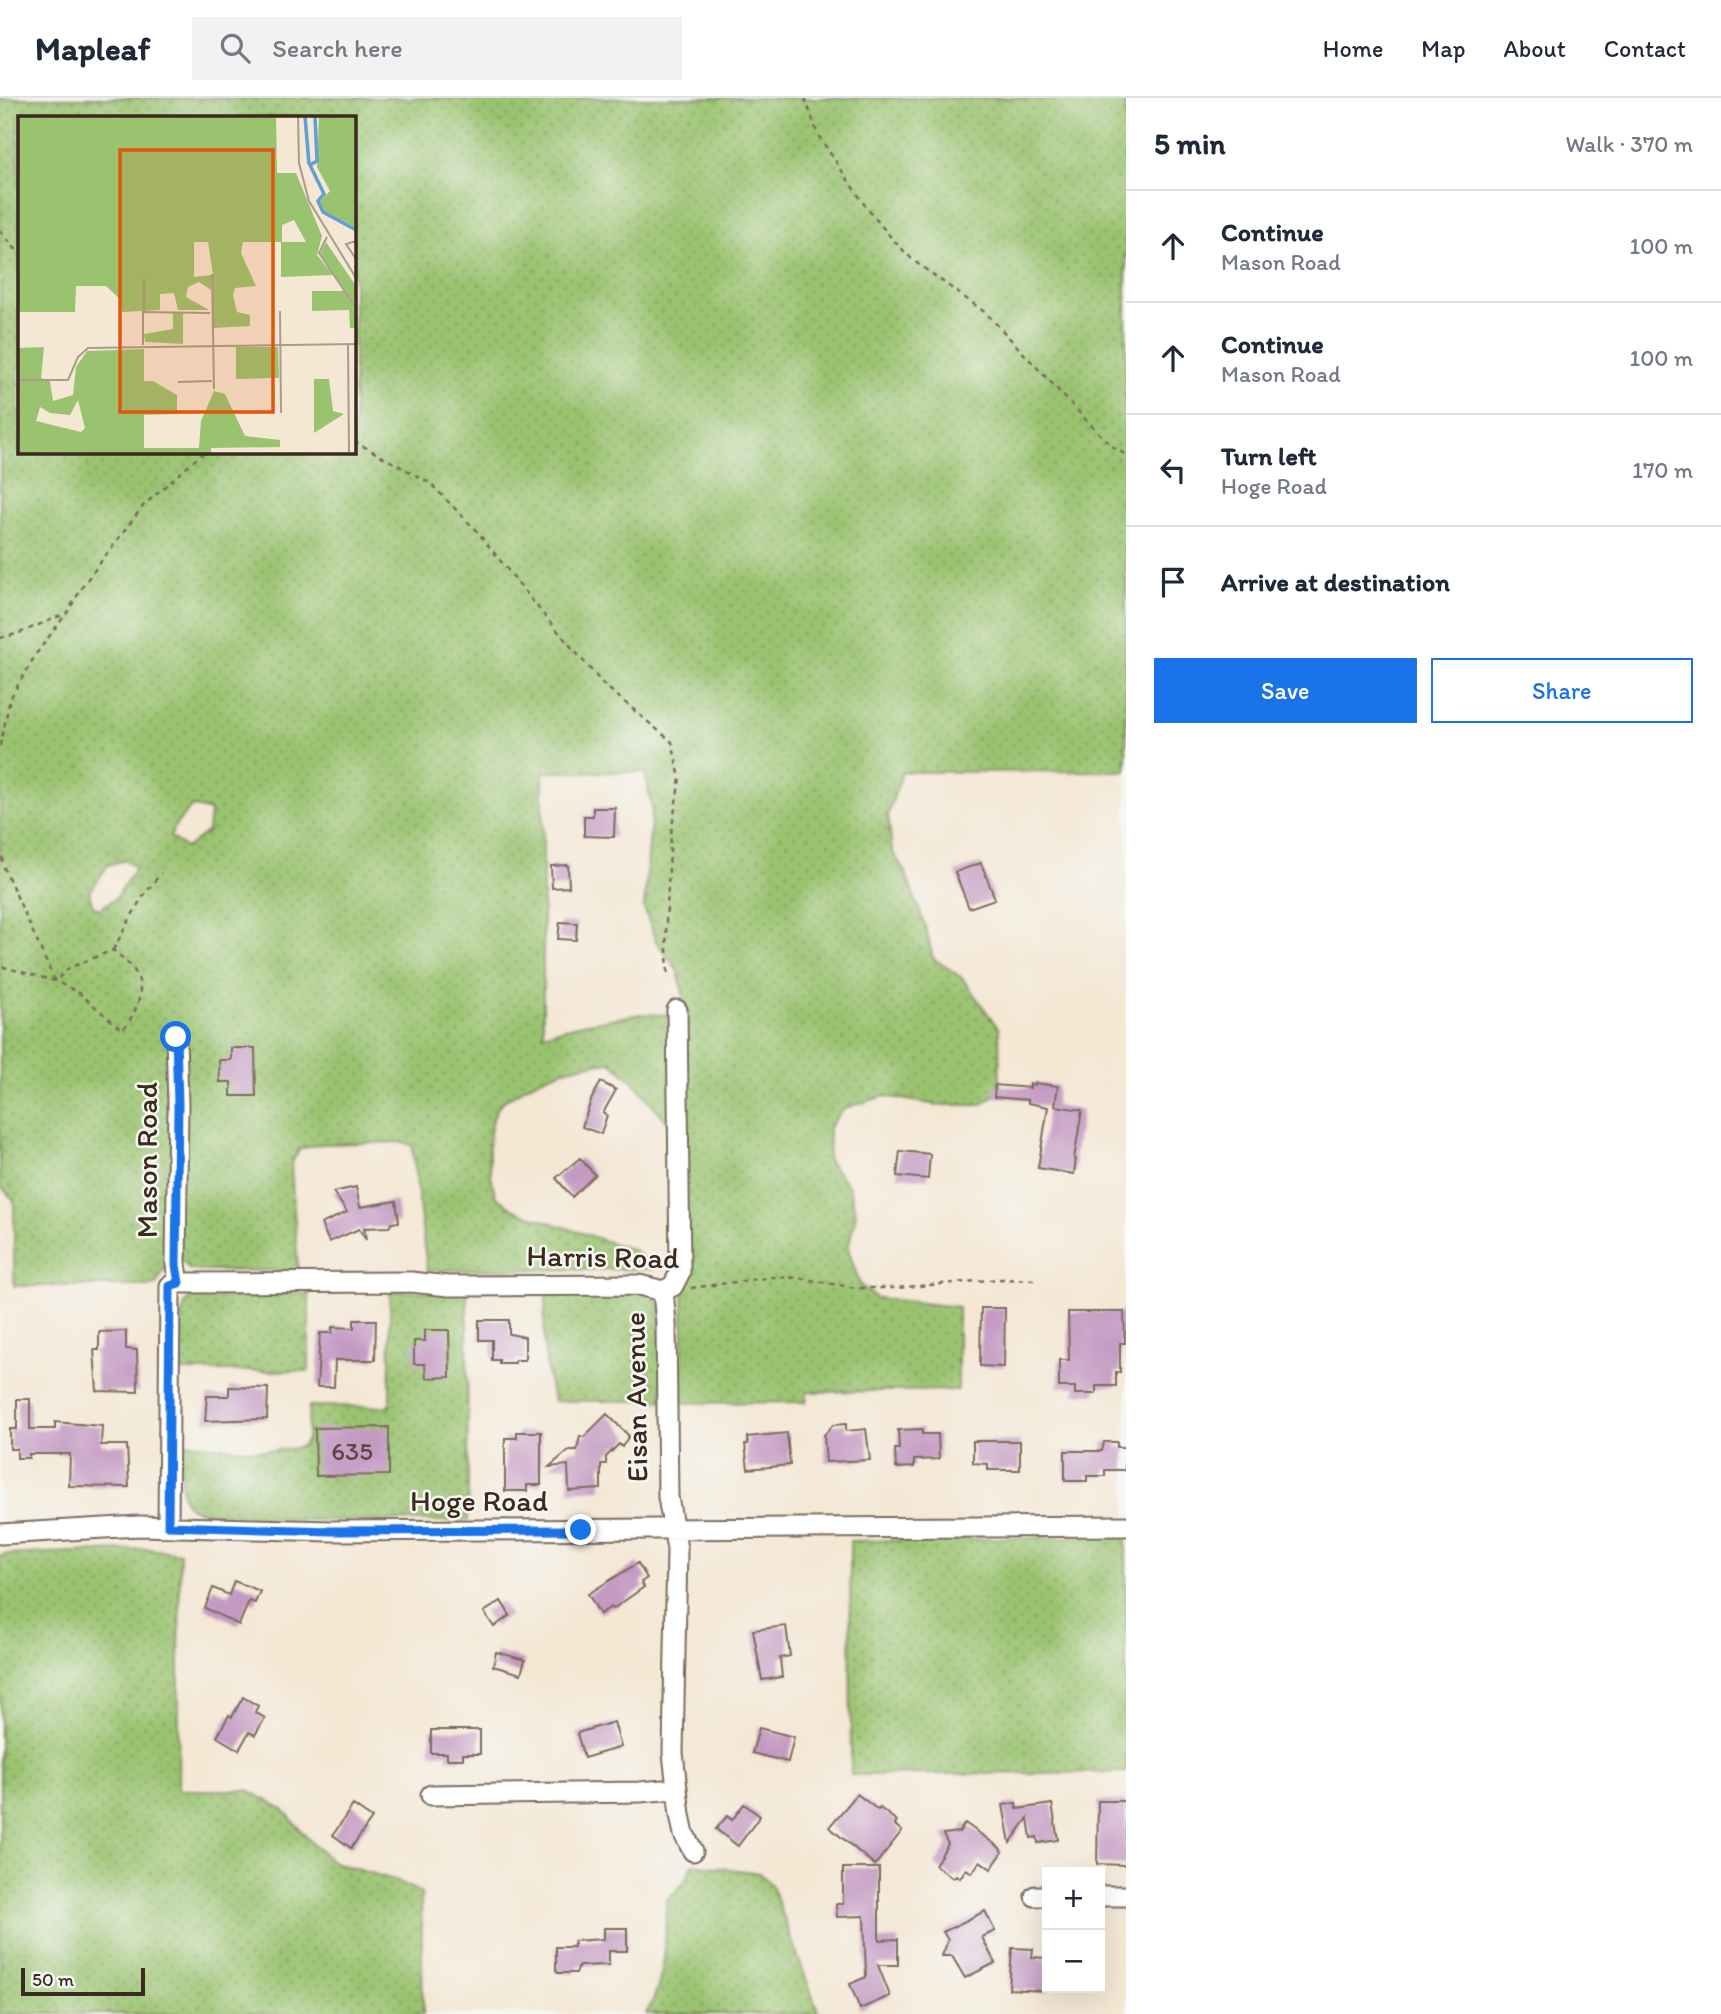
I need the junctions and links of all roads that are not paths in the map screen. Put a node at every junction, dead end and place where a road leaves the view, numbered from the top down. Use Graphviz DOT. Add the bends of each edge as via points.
graph roads {
  1 [pos="677,1010"];
  2 [pos="176,1037"];
  3 [pos="175,1285"];
  4 [pos="663,1291"];
  5 [pos="168,1526"];
  6 [pos="1126,1526"];
  7 [pos="675,1529"];
  8 [pos="0,1534"];
  9 [pos="675,1789"];
  10 [pos="430,1794"];
  11 [pos="693,1851"];
  12 [pos="1105,1896"];
  13 [pos="1126,1896"];
  1 -- 4 [label="street, Eisan Avenue" via="680,1272 673,1286"];
  2 -- 3 [label="street, Mason Road"];
  3 -- 4 [label="street, Harris Road" via="639,1284"];
  3 -- 5 [label="street, Mason Road"];
  4 -- 7 [label="street, Eisan Avenue" via="668,1497"];
  5 -- 7 [label="street, Hoge Road" via="331,1531"];
  5 -- 8 [label="street, Hoge Road"];
  6 -- 7 [label="street, Hoge Road"];
  7 -- 9 [label="street, Eisan Avenue"];
  9 -- 10 [label="street"];
  9 -- 11 [label="street, Eisan Avenue" via="684,1834"];
  12 -- 13 [label="street"];
}
